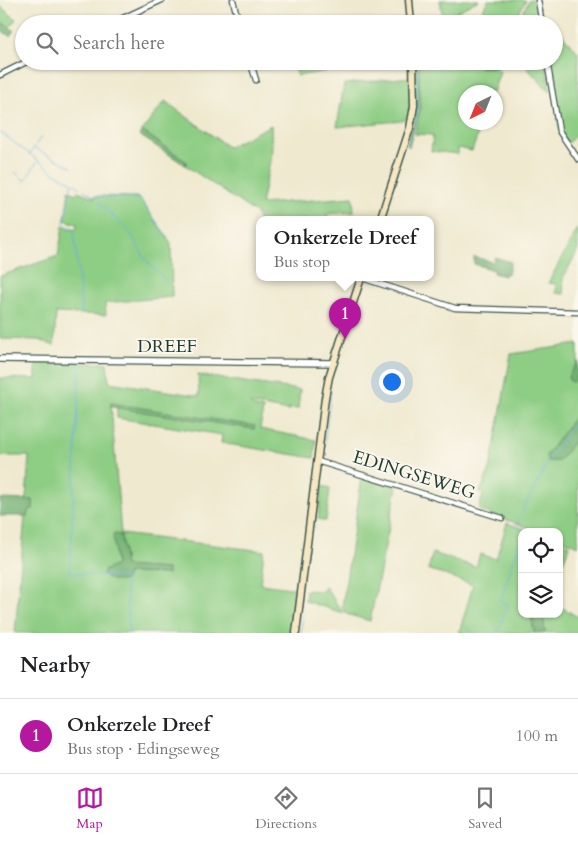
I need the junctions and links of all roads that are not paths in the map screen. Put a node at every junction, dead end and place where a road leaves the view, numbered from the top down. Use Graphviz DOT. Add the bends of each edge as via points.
graph roads {
  1 [pos="162,0"];
  2 [pos="233,0"];
  3 [pos="410,0"];
  4 [pos="538,0"];
  5 [pos="130,15"];
  6 [pos="237,15"];
  7 [pos="411,15"];
  8 [pos="540,15"];
  9 [pos="15,68"];
  10 [pos="253,70"];
  11 [pos="412,70"];
  12 [pos="549,70"];
  13 [pos="0,75"];
  14 [pos="256,80"];
  15 [pos="578,159"];
  16 [pos="381,216"];
  17 [pos="361,281"];
  18 [pos="371,281"];
  19 [pos="578,312"];
  20 [pos="0,359"];
  21 [pos="334,363"];
  22 [pos="317,461"];
  23 [pos="502,518"];
  24 [pos="296,633"];
  1 -- 5 [label="street"];
  2 -- 6 [label="street"];
  3 -- 7 [label="main road"];
  4 -- 8 [label="street"];
  9 -- 13 [label="street"];
  10 -- 14 [label="street"];
  11 -- 16 [label="main road" via="414,106 410,128"];
  12 -- 15 [label="street" via="559,131"];
  17 -- 21 [label="main road"];
  18 -- 19 [label="street" via="456,308"];
  20 -- 21 [label="street, DREEF"];
  21 -- 22 [label="main road" via="325,398"];
  22 -- 23 [label="street, EDINGSEWEG"];
  22 -- 24 [label="main road"];
}
